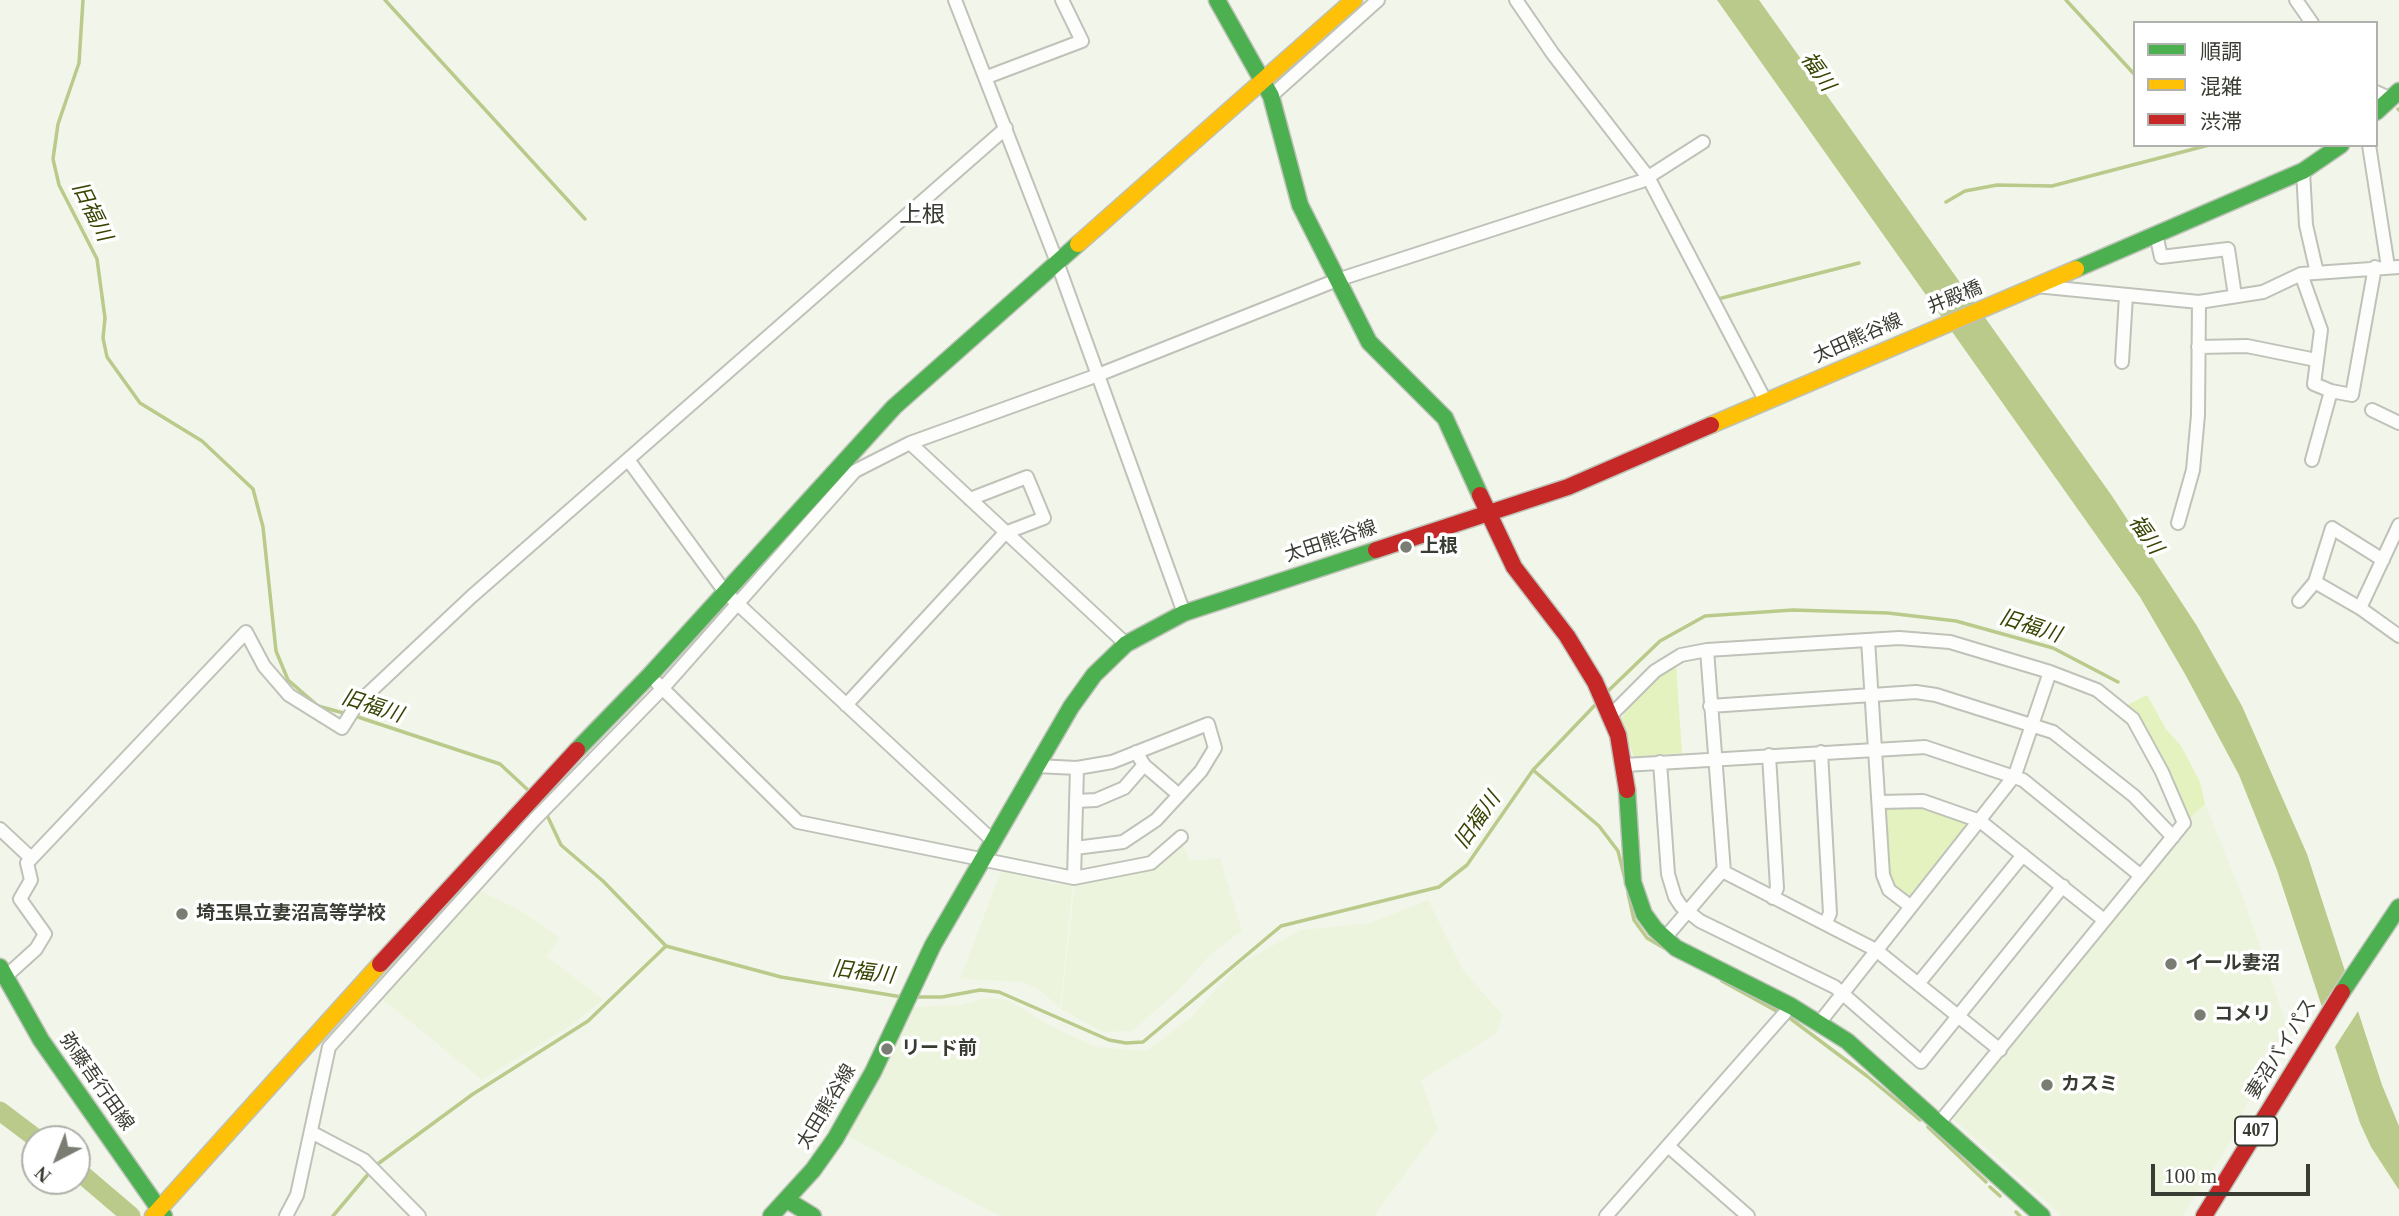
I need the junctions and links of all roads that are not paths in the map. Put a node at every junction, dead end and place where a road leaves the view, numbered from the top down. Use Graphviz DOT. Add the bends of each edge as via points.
graph roads {
  1 [pos="954,0"];
  2 [pos="1062,0"];
  3 [pos="1217,0"];
  4 [pos="1354,0"];
  5 [pos="1378,0"];
  6 [pos="1516,0"];
  7 [pos="2296,0"];
  8 [pos="2311,21"];
  9 [pos="987,77"];
  10 [pos="1262,82"];
  11 [pos="2389,94"];
  12 [pos="1271,96"];
  13 [pos="2378,110"];
  14 [pos="1006,128"];
  15 [pos="1703,142"];
  16 [pos="2338,147"];
  17 [pos="2369,147"];
  18 [pos="2303,171"];
  19 [pos="1648,177"];
  20 [pos="2157,234"];
  21 [pos="1057,262"];
  22 [pos="2387,267"];
  23 [pos="2317,272"];
  24 [pos="2301,274"];
  25 [pos="1337,279"];
  26 [pos="2036,286"];
  27 [pos="2126,296"];
  28 [pos="2235,296"];
  29 [pos="2199,302"];
  30 [pos="1922,334"];
  31 [pos="2198,347"];
  32 [pos="2316,360"];
  33 [pos="2122,362"];
  34 [pos="1098,375"];
  35 [pos="2331,391"];
  36 [pos="1766,402"];
  37 [pos="2372,410"];
  38 [pos="2399,423"];
  39 [pos="910,443"];
  40 [pos="2312,460"];
  41 [pos="629,461"];
  42 [pos="970,499"];
  43 [pos="1488,513"];
  44 [pos="2179,523"];
  45 [pos="2399,525"];
  46 [pos="1005,533"];
  47 [pos="2382,560"];
  48 [pos="2315,582"];
  49 [pos="725,592"];
  50 [pos="2299,601"];
  51 [pos="738,604"];
  52 [pos="2360,608"];
  53 [pos="1184,613"];
  54 [pos="2399,636"];
  55 [pos="1868,640"];
  56 [pos="1126,644"];
  57 [pos="1707,650"];
  58 [pos="2050,672"];
  59 [pos="651,674"];
  60 [pos="662,689"];
  61 [pos="1872,695"];
  62 [pos="846,705"];
  63 [pos="1710,706"];
  64 [pos="1609,713"];
  65 [pos="2034,724"];
  66 [pos="1876,748"];
  67 [pos="1136,752"];
  68 [pos="1821,752"];
  69 [pos="1769,755"];
  70 [pos="1714,759"];
  71 [pos="1660,762"];
  72 [pos="1144,765"];
  73 [pos="1625,765"];
  74 [pos="1036,766"];
  75 [pos="1077,768"];
  76 [pos="2015,775"];
  77 [pos="1179,795"];
  78 [pos="1076,801"];
  79 [pos="1880,802"];
  80 [pos="1980,821"];
  81 [pos="0,830"];
  82 [pos="1181,837"];
  83 [pos="2173,837"];
  84 [pos="992,840"];
  85 [pos="1075,848"];
  86 [pos="2023,855"];
  87 [pos="32,858"];
  88 [pos="981,860"];
  89 [pos="1723,870"];
  90 [pos="2141,876"];
  91 [pos="1074,878"];
  92 [pos="2063,887"];
  93 [pos="1773,898"];
  94 [pos="1910,906"];
  95 [pos="2399,907"];
  96 [pos="1687,912"];
  97 [pos="2104,920"];
  98 [pos="1826,923"];
  99 [pos="2399,931"];
  100 [pos="1664,939"];
  101 [pos="1876,950"];
  102 [pos="2369,964"];
  103 [pos="3,972"];
  104 [pos="1918,984"];
  105 [pos="1842,992"];
  106 [pos="1791,1006"];
  107 [pos="1959,1017"];
  108 [pos="1820,1022"];
  109 [pos="2000,1050"];
  110 [pos="1939,1123"];
  111 [pos="311,1132"];
  112 [pos="1668,1146"];
  113 [pos="787,1200"];
  114 [pos="159,1214"];
  115 [pos="286,1216"];
  116 [pos="419,1216"];
  117 [pos="771,1216"];
  118 [pos="813,1216"];
  119 [pos="1606,1216"];
  120 [pos="1748,1216"];
  121 [pos="2042,1216"];
  122 [pos="2204,1216"];
  123 [pos="2222,1216"];
  1 -- 9 [label="street"];
  2 -- 9 [label="street" via="1082,41"];
  3 -- 10 [label="main road"];
  4 -- 10 [label="main road"];
  5 -- 12 [label="street"];
  6 -- 19 [label="street"];
  7 -- 8 [label="street"];
  9 -- 14 [label="street"];
  10 -- 12 [label="main road"];
  10 -- 21 [label="main road"];
  11 -- 13 [label="main road"];
  12 -- 25 [label="main road" via="1300,205"];
  14 -- 21 [label="street"];
  14 -- 41 [label="street"];
  15 -- 19 [label="street"];
  16 -- 18 [label="main road"];
  17 -- 22 [label="street"];
  18 -- 20 [label="main road"];
  18 -- 23 [label="street" via="2306,225"];
  19 -- 25 [label="street"];
  19 -- 36 [label="street"];
  20 -- 26 [label="main road"];
  20 -- 28 [label="street" via="2161,257 2228,249"];
  21 -- 34 [label="street"];
  21 -- 49 [label="main road" via="894,407"];
  22 -- 23 [label="street"];
  22 -- 35 [label="street" via="2353,395"];
  23 -- 24 [label="street"];
  24 -- 28 [label="street" via="2263,292"];
  24 -- 32 [label="street" via="2321,330"];
  25 -- 34 [label="street"];
  25 -- 43 [label="main road" via="1370,342 1445,418"];
  26 -- 27 [label="street"];
  26 -- 30 [label="main road, 井殿橋"];
  27 -- 29 [label="street"];
  27 -- 33 [label="street"];
  28 -- 29 [label="street"];
  29 -- 31 [label="street"];
  30 -- 36 [label="main road, 太田熊谷線"];
  31 -- 32 [label="street" via="2247,346"];
  31 -- 44 [label="street" via="2193,470"];
  32 -- 35 [label="street" via="2314,383"];
  34 -- 39 [label="street"];
  34 -- 53 [label="street"];
  35 -- 40 [label="street"];
  36 -- 43 [label="main road, 太田熊谷線" via="1569,487"];
  37 -- 38 [label="street"];
  39 -- 42 [label="street"];
  39 -- 51 [label="street" via="855,471"];
  41 -- 49 [label="street"];
  41 -- 87 [label="street" via="471,597 357,704 342,728 289,695 264,666 246,632"];
  42 -- 46 [label="street"];
  42 -- 46 [label="street" via="1027,477 1044,518"];
  43 -- 53 [label="main road, 太田熊谷線"];
  43 -- 64 [label="main road" via="1514,567 1567,636"];
  45 -- 47 [label="street"];
  46 -- 56 [label="street"];
  46 -- 62 [label="street"];
  47 -- 48 [label="street" via="2332,528"];
  47 -- 52 [label="street"];
  48 -- 50 [label="street"];
  48 -- 52 [label="street"];
  49 -- 51 [label="street"];
  49 -- 59 [label="main road"];
  51 -- 60 [label="street"];
  51 -- 62 [label="street"];
  52 -- 54 [label="street"];
  53 -- 56 [label="main road, 太田熊谷線"];
  55 -- 57 [label="street"];
  55 -- 58 [label="street" via="1950,642"];
  55 -- 61 [label="street"];
  56 -- 74 [label="main road, 太田熊谷線" via="1094,675"];
  57 -- 63 [label="street"];
  57 -- 64 [label="street" via="1665,663"];
  58 -- 65 [label="street"];
  58 -- 83 [label="street" via="2108,697 2139,727 2184,819"];
  59 -- 60 [label="street"];
  59 -- 114 [label="main road" via="550,776"];
  60 -- 88 [label="street" via="798,822"];
  60 -- 111 [label="street" via="534,820 329,1047"];
  61 -- 63 [label="street"];
  61 -- 65 [label="street" via="1936,695"];
  61 -- 66 [label="street"];
  62 -- 84 [label="street"];
  63 -- 70 [label="street"];
  64 -- 73 [label="main road"];
  65 -- 76 [label="street"];
  65 -- 83 [label="street" via="2053,732 2134,796"];
  66 -- 68 [label="street"];
  66 -- 76 [label="street" via="1925,747"];
  66 -- 79 [label="street"];
  67 -- 72 [label="street"];
  67 -- 75 [label="street"];
  67 -- 77 [label="street" via="1208,724 1215,748"];
  68 -- 69 [label="street"];
  68 -- 98 [label="street" via="1830,913"];
  69 -- 70 [label="street"];
  69 -- 93 [label="street" via="1777,888"];
  70 -- 71 [label="street"];
  70 -- 89 [label="street"];
  71 -- 73 [label="street"];
  71 -- 96 [label="street" via="1668,874 1675,897"];
  72 -- 77 [label="street"];
  72 -- 78 [label="street" via="1124,788 1096,800"];
  73 -- 100 [label="main road" via="1633,882 1644,914"];
  74 -- 75 [label="street"];
  74 -- 84 [label="main road, 太田熊谷線"];
  75 -- 78 [label="street"];
  76 -- 80 [label="street"];
  76 -- 90 [label="street"];
  77 -- 85 [label="street" via="1156,820 1123,842"];
  78 -- 85 [label="street"];
  79 -- 80 [label="street" via="1914,799"];
  79 -- 94 [label="street" via="1886,885"];
  80 -- 86 [label="street"];
  80 -- 94 [label="street"];
  81 -- 87 [label="street"];
  82 -- 91 [label="street" via="1152,863"];
  83 -- 90 [label="street"];
  84 -- 88 [label="main road, 太田熊谷線"];
  85 -- 91 [label="street"];
  86 -- 92 [label="street"];
  86 -- 104 [label="street"];
  87 -- 103 [label="street" via="27,863 32,880 20,899 45,934 36,949"];
  88 -- 91 [label="street"];
  88 -- 113 [label="main road, 太田熊谷線" via="835,1139"];
  89 -- 93 [label="street"];
  89 -- 96 [label="street"];
  90 -- 97 [label="street"];
  92 -- 97 [label="street"];
  92 -- 107 [label="street"];
  93 -- 98 [label="street"];
  94 -- 101 [label="street"];
  95 -- 102 [label="main road, 妻沼バイパス / 407"];
  96 -- 100 [label="street"];
  96 -- 105 [label="street"];
  97 -- 109 [label="street"];
  98 -- 101 [label="street"];
  99 -- 102 [label="main road, 妻沼バイパス / 407"];
  100 -- 106 [label="main road"];
  101 -- 104 [label="street"];
  101 -- 105 [label="street"];
  102 -- 122 [label="main road, 妻沼バイパス / 407" via="2306,1046"];
  102 -- 123 [label="main road, 妻沼バイパス / 407"];
  103 -- 114 [label="main road, 弥藤吾行田線" via="41,1040"];
  104 -- 107 [label="street"];
  105 -- 107 [label="street" via="1921,1062"];
  105 -- 108 [label="street"];
  106 -- 108 [label="main road"];
  106 -- 112 [label="street"];
  107 -- 109 [label="street"];
  108 -- 110 [label="main road"];
  109 -- 110 [label="street"];
  110 -- 121 [label="main road"];
  111 -- 115 [label="street" via="297,1195"];
  111 -- 116 [label="street" via="364,1160"];
  112 -- 119 [label="street"];
  112 -- 120 [label="street"];
  113 -- 117 [label="main road, 太田熊谷線"];
  113 -- 118 [label="main road"];
}
